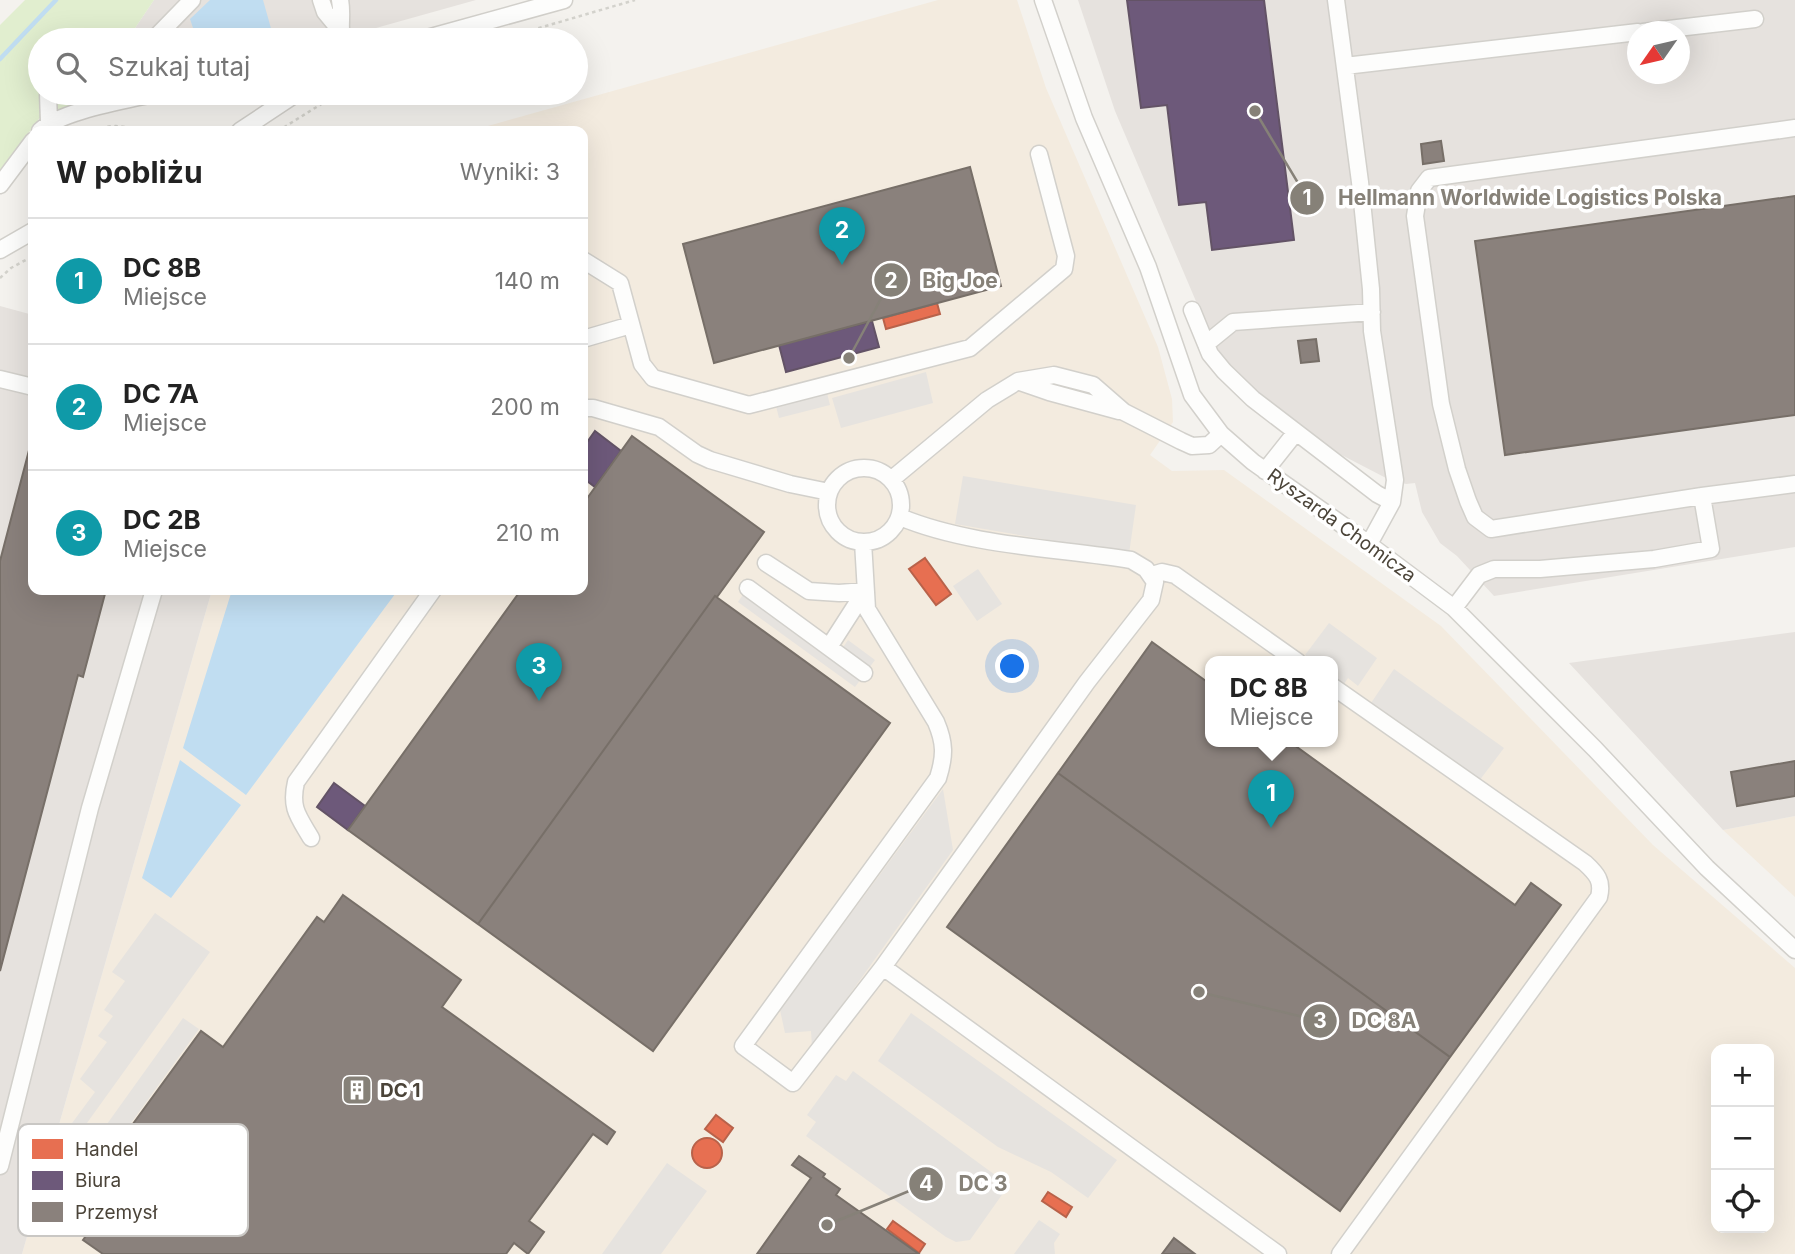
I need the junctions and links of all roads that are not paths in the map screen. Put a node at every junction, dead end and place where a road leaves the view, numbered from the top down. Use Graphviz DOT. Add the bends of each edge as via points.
graph roads {
  1 [pos="192,0"];
  2 [pos="321,0"];
  3 [pos="340,0"];
  4 [pos="564,0"];
  5 [pos="1043,0"];
  6 [pos="1336,0"];
  7 [pos="1755,19"];
  8 [pos="1690,27"];
  9 [pos="165,28"];
  10 [pos="337,28"];
  11 [pos="341,28"];
  12 [pos="463,28"];
  13 [pos="1627,33"];
  14 [pos="1345,66"];
  15 [pos="47,105"];
  16 [pos="116,105"];
  17 [pos="268,105"];
  18 [pos="45,126"];
  19 [pos="48,126"];
  20 [pos="245,126"];
  21 [pos="1795,128"];
  22 [pos="28,148"];
  23 [pos="1039,154"];
  24 [pos="0,186"];
  25 [pos="28,234"];
  26 [pos="0,250"];
  27 [pos="588,263"];
  28 [pos="1192,310"];
  29 [pos="1372,312"];
  30 [pos="631,325"];
  31 [pos="588,338"];
  32 [pos="1206,344"];
  33 [pos="0,379"];
  34 [pos="28,386"];
  35 [pos="588,408"];
  36 [pos="1296,432"];
  37 [pos="1221,434"];
  38 [pos="1265,471"];
  39 [pos="892,479"];
  40 [pos="1795,484"];
  41 [pos="829,492"];
  42 [pos="1702,496"];
  43 [pos="1392,502"];
  44 [pos="900,517"];
  45 [pos="863,542"];
  46 [pos="1369,544"];
  47 [pos="766,562"];
  48 [pos="1152,575"];
  49 [pos="748,588"];
  50 [pos="865,591"];
  51 [pos="153,595"];
  52 [pos="429,595"];
  53 [pos="1454,608"];
  54 [pos="829,647"];
  55 [pos="1290,656"];
  56 [pos="864,673"];
  57 [pos="1338,690"];
  58 [pos="311,838"];
  59 [pos="1795,950"];
  60 [pos="883,967"];
  61 [pos="0,1166"];
  62 [pos="1279,1254"];
  63 [pos="1340,1254"];
  1 -- 9 [label="street"];
  2 -- 10 [label="street"];
  3 -- 11 [label="street"];
  4 -- 12 [label="street"];
  5 -- 37 [label="street, Ryszarda Chomicza" via="1084,118 1148,267 1192,395"];
  6 -- 14 [label="street"];
  7 -- 8 [label="street"];
  13 -- 14 [label="street"];
  14 -- 29 [label="street"];
  15 -- 18 [label="street"];
  16 -- 19 [label="street"];
  17 -- 20 [label="street"];
  21 -- 42 [label="street" via="1429,178 1419,191 1415,216 1441,404 1475,517 1491,529"];
  22 -- 24 [label="street"];
  23 -- 30 [label="street" via="1066,256 1064,269 970,348 749,405 653,378 642,364"];
  25 -- 26 [label="street"];
  27 -- 30 [label="street" via="620,284"];
  28 -- 32 [label="street"];
  29 -- 32 [label="street" via="1233,322"];
  29 -- 43 [label="street" via="1394,462"];
  30 -- 31 [label="street"];
  32 -- 36 [label="street" via="1224,371"];
  33 -- 34 [label="street"];
  35 -- 41 [label="street" via="659,426 710,460"];
  36 -- 38 [label="street"];
  36 -- 43 [label="street"];
  37 -- 38 [label="street, Ryszarda Chomicza"];
  37 -- 39 [label="street" via="1209,445 1192,446 1124,412 1018,381 987,400"];
  38 -- 46 [label="street, Ryszarda Chomicza"];
  39 -- 41 [label="street" via="873,468 860,468 839,478"];
  39 -- 44 [label="street" via="899,492"];
  40 -- 42 [label="street"];
  41 -- 45 [label="street" via="832,523 840,533"];
  42 -- 53 [label="street" via="1710,549 1654,559 1494,569 1479,575"];
  43 -- 46 [label="street"];
  44 -- 45 [label="street" via="886,535"];
  44 -- 48 [label="street" via="938,530 1010,544 1130,560"];
  45 -- 50 [label="street"];
  46 -- 53 [label="street, Ryszarda Chomicza"];
  47 -- 50 [label="street" via="808,590"];
  48 -- 55 [label="street" via="1175,575"];
  48 -- 60 [label="street" via="1151,600"];
  49 -- 54 [label="street"];
  50 -- 54 [label="street"];
  50 -- 60 [label="street" via="867,609 936,722 944,741 944,757 938,778 743,1046 793,1083"];
  51 -- 61 [label="street" via="90,808"];
  52 -- 58 [label="street" via="296,782 294,808"];
  53 -- 59 [label="street, Ryszarda Chomicza" via="1707,868"];
  54 -- 56 [label="street"];
  57 -- 63 [label="street" via="1585,863 1597,873 1602,886 1599,897"];
  60 -- 62 [label="street"];
}
